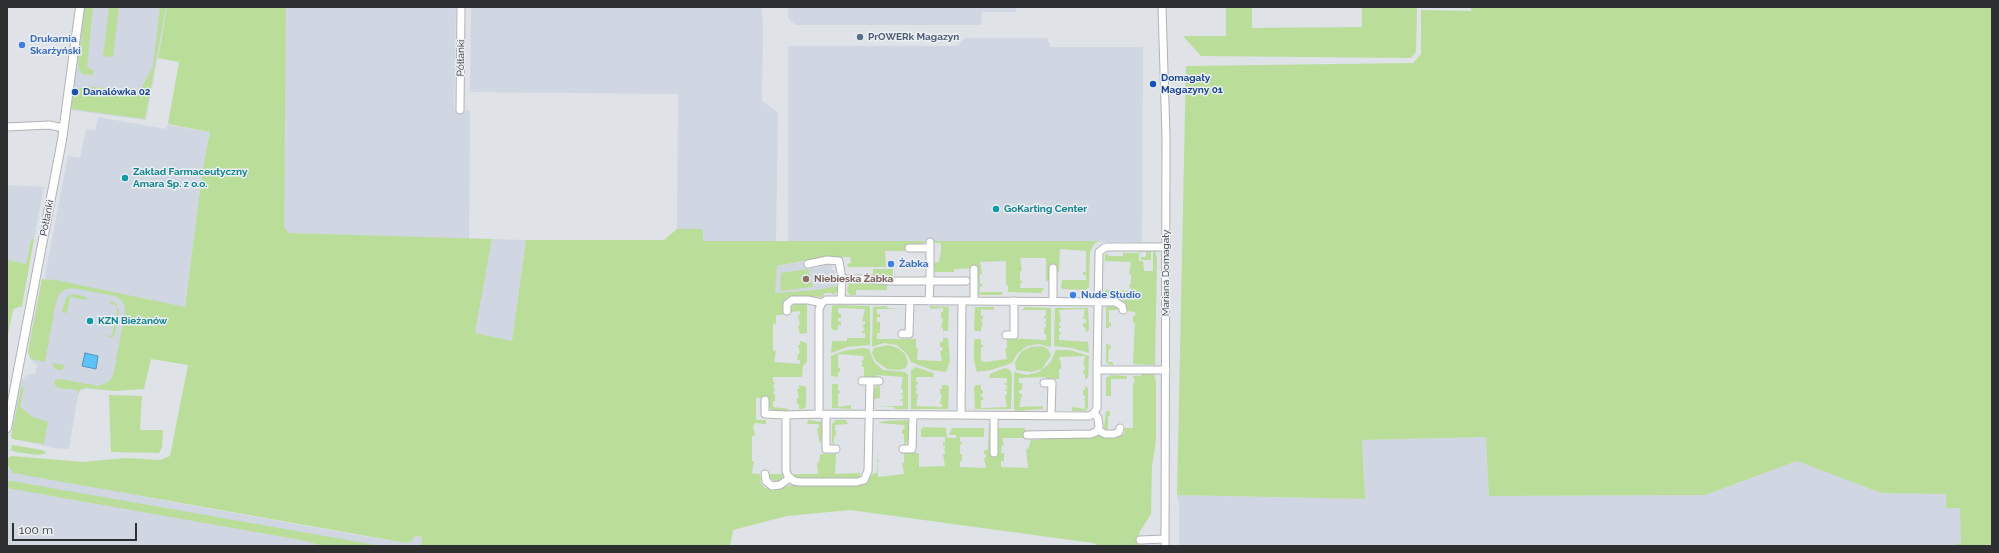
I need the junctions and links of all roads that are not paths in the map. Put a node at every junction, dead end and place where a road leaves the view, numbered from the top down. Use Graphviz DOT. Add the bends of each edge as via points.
graph roads {
  1 [pos="80,7"];
  2 [pos="461,7"];
  3 [pos="1162,7"];
  4 [pos="460,110"];
  5 [pos="7,127"];
  6 [pos="63,128"];
  7 [pos="1166,247"];
  8 [pos="910,248"];
  9 [pos="808,264"];
  10 [pos="1053,268"];
  11 [pos="974,269"];
  12 [pos="842,279"];
  13 [pos="930,281"];
  14 [pos="966,281"];
  15 [pos="841,300"];
  16 [pos="910,301"];
  17 [pos="929,301"];
  18 [pos="962,301"];
  19 [pos="974,301"];
  20 [pos="1014,302"];
  21 [pos="1053,302"];
  22 [pos="1098,302"];
  23 [pos="822,303"];
  24 [pos="1123,310"];
  25 [pos="787,311"];
  26 [pos="918,334"];
  27 [pos="1006,335"];
  28 [pos="1097,370"];
  29 [pos="1166,370"];
  30 [pos="862,381"];
  31 [pos="870,381"];
  32 [pos="879,381"];
  33 [pos="1060,383"];
  34 [pos="765,400"];
  35 [pos="1094,413"];
  36 [pos="822,414"];
  37 [pos="786,415"];
  38 [pos="870,415"];
  39 [pos="913,415"];
  40 [pos="961,416"];
  41 [pos="994,416"];
  42 [pos="1052,416"];
  43 [pos="7,428"];
  44 [pos="1120,428"];
  45 [pos="1098,430"];
  46 [pos="1027,435"];
  47 [pos="818,449"];
  48 [pos="826,449"];
  49 [pos="836,449"];
  50 [pos="903,449"];
  51 [pos="994,453"];
  52 [pos="765,474"];
  53 [pos="790,478"];
  54 [pos="1140,540"];
  55 [pos="1165,543"];
  1 -- 6 [label="street, Półłanki"];
  2 -- 4 [label="street, Półłanki"];
  3 -- 7 [label="street, Mariana Domagały"];
  5 -- 6 [label="street" via="49,125"];
  6 -- 43 [label="street, Półłanki"];
  7 -- 22 [label="street" via="1109,247 1100,250"];
  7 -- 29 [label="street, Mariana Domagały"];
  8 -- 13 [label="street" via="930,245"];
  9 -- 12 [label="street" via="842,260"];
  10 -- 21 [label="street"];
  11 -- 19 [label="street"];
  12 -- 13 [label="street"];
  12 -- 15 [label="street"];
  13 -- 14 [label="street"];
  13 -- 17 [label="street"];
  15 -- 16 [label="street"];
  15 -- 23 [label="street"];
  16 -- 17 [label="street"];
  16 -- 26 [label="street" via="906,334"];
  17 -- 18 [label="street"];
  18 -- 19 [label="street"];
  18 -- 40 [label="street"];
  19 -- 20 [label="street"];
  20 -- 21 [label="street"];
  20 -- 27 [label="street" via="1018,335"];
  21 -- 22 [label="street"];
  22 -- 24 [label="street" via="1118,303"];
  22 -- 28 [label="street"];
  23 -- 25 [label="street" via="792,300 787,304"];
  23 -- 36 [label="street" via="819,312"];
  28 -- 29 [label="street"];
  28 -- 35 [label="street" via="1097,406"];
  29 -- 55 [label="street, Mariana Domagały"];
  30 -- 31 [label="street"];
  31 -- 32 [label="street"];
  31 -- 38 [label="street"];
  33 -- 42 [label="street" via="1048,383"];
  34 -- 37 [label="street" via="765,414"];
  35 -- 42 [label="street" via="1087,416"];
  35 -- 45 [label="street" via="1099,422"];
  36 -- 37 [label="street"];
  36 -- 38 [label="street"];
  36 -- 48 [label="street"];
  37 -- 53 [label="street" via="786,471"];
  38 -- 39 [label="street"];
  38 -- 53 [label="street" via="868,471 864,480 800,482"];
  39 -- 40 [label="street"];
  39 -- 50 [label="street" via="912,449"];
  40 -- 41 [label="street"];
  41 -- 42 [label="street"];
  41 -- 51 [label="street"];
  44 -- 45 [label="street" via="1119,432 1114,434 1105,434"];
  45 -- 46 [label="street" via="1091,434"];
  47 -- 48 [label="street"];
  48 -- 49 [label="street"];
  52 -- 53 [label="street" via="766,481 772,486 780,485"];
  54 -- 55 [label="street, Mariana Domagały"];
}
